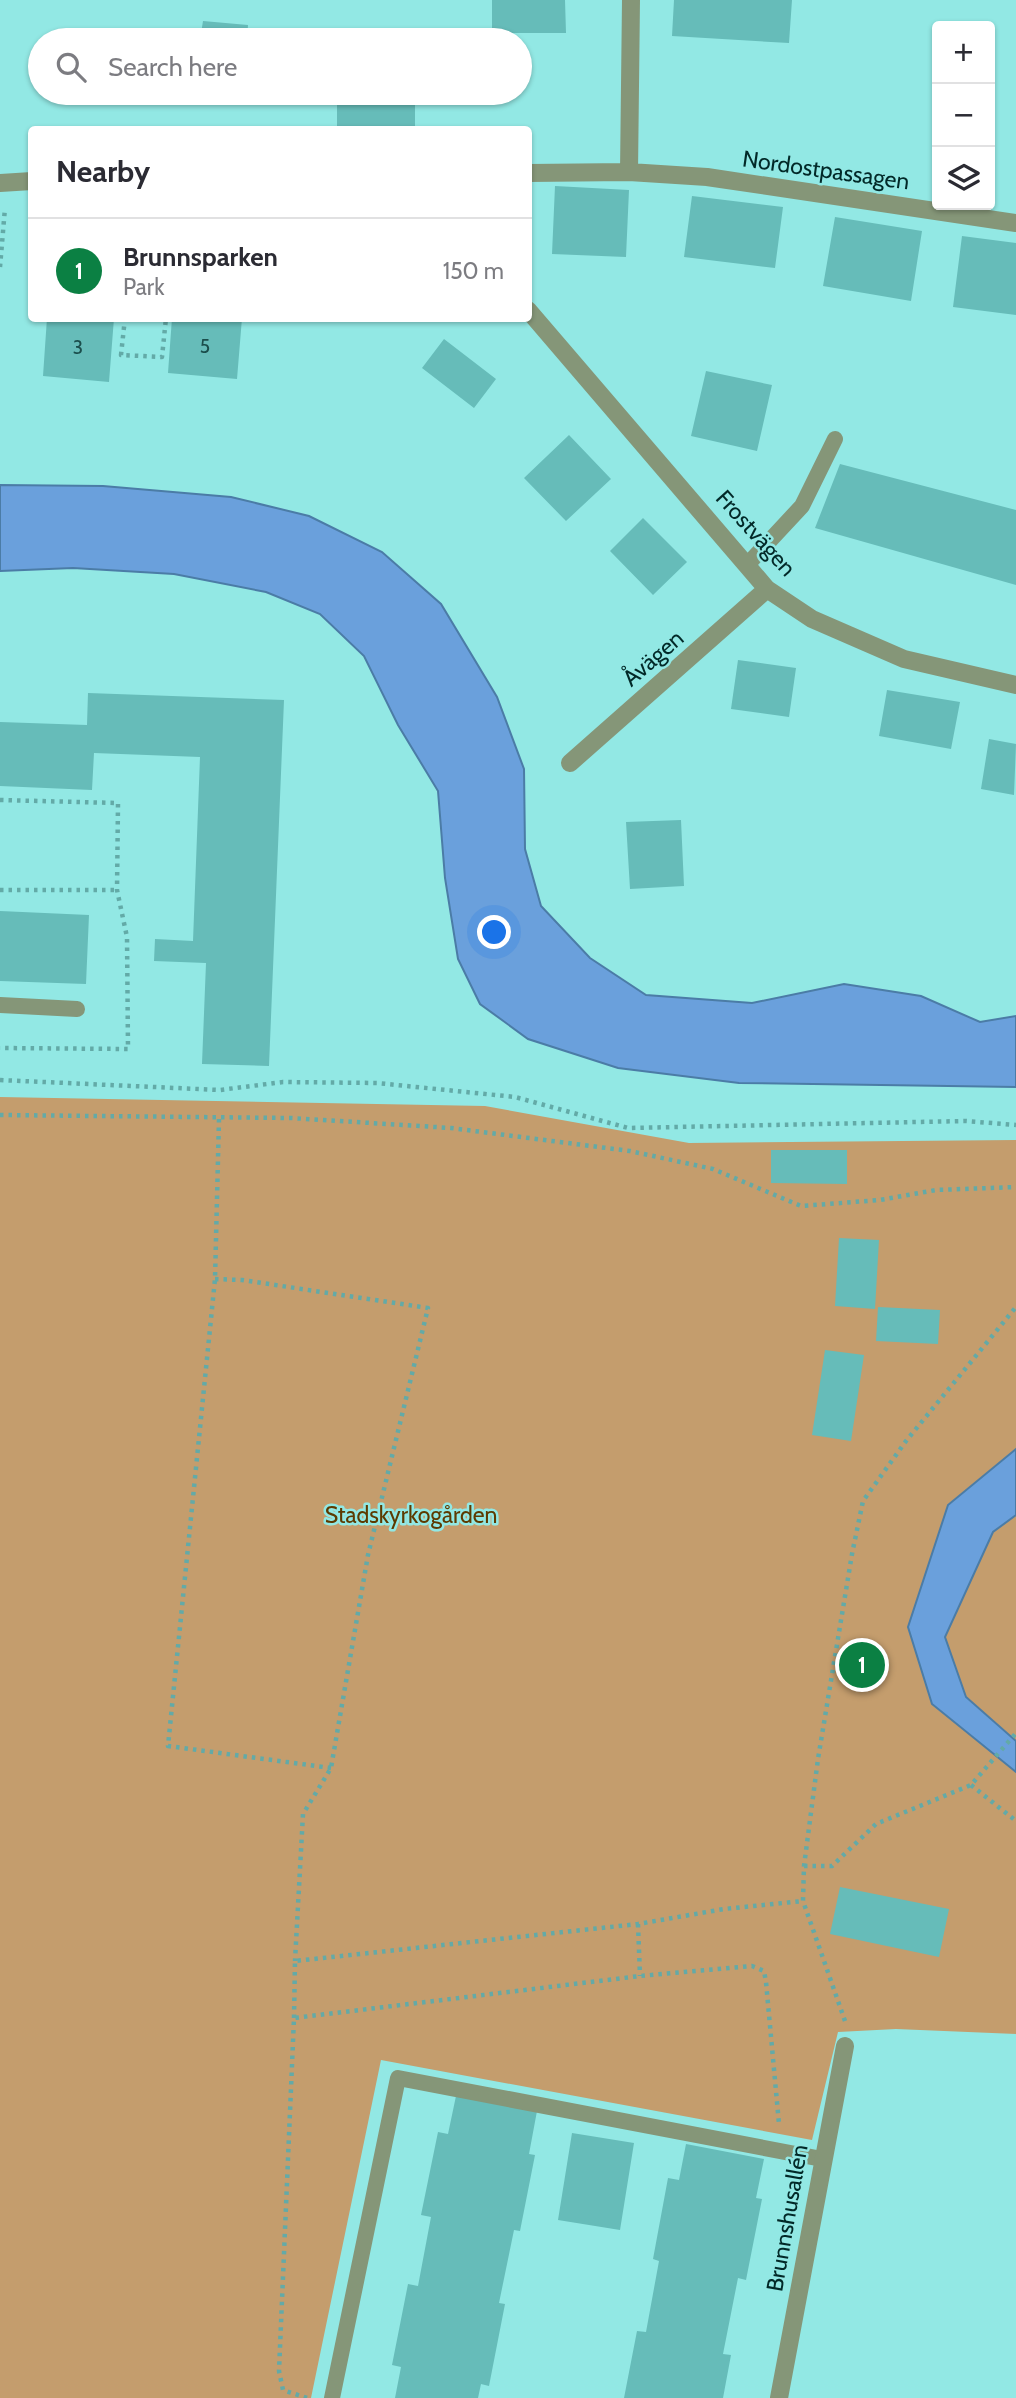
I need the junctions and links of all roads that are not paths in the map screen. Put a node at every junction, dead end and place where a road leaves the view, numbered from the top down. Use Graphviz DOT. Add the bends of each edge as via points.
graph roads {
  1 [pos="631,0"];
  2 [pos="629,172"];
  3 [pos="532,173"];
  4 [pos="28,181"];
  5 [pos="4,183"];
  6 [pos="1016,223"];
  7 [pos="532,315"];
  8 [pos="835,439"];
  9 [pos="747,565"];
  10 [pos="767,589"];
  11 [pos="1016,685"];
  12 [pos="570,763"];
  13 [pos="0,1005"];
  14 [pos="77,1009"];
  15 [pos="845,2046"];
  16 [pos="822,2159"];
  17 [pos="332,2398"];
  18 [pos="779,2398"];
  1 -- 2 [label="street"];
  2 -- 3 [label="street, Nordostpassagen"];
  2 -- 6 [label="street, Nordostpassagen" via="707,177"];
  4 -- 5 [label="street"];
  7 -- 9 [label="street, Frostvägen"];
  8 -- 9 [label="lane" via="802,506"];
  9 -- 10 [label="street, Frostvägen"];
  10 -- 11 [label="street, Frostvägen" via="813,619 904,659"];
  10 -- 12 [label="street, Åvägen"];
  13 -- 14 [label="lane"];
  15 -- 16 [label="street, Brunnshusallén"];
  16 -- 17 [label="lane" via="398,2078"];
  16 -- 18 [label="street, Brunnshusallén"];
}
